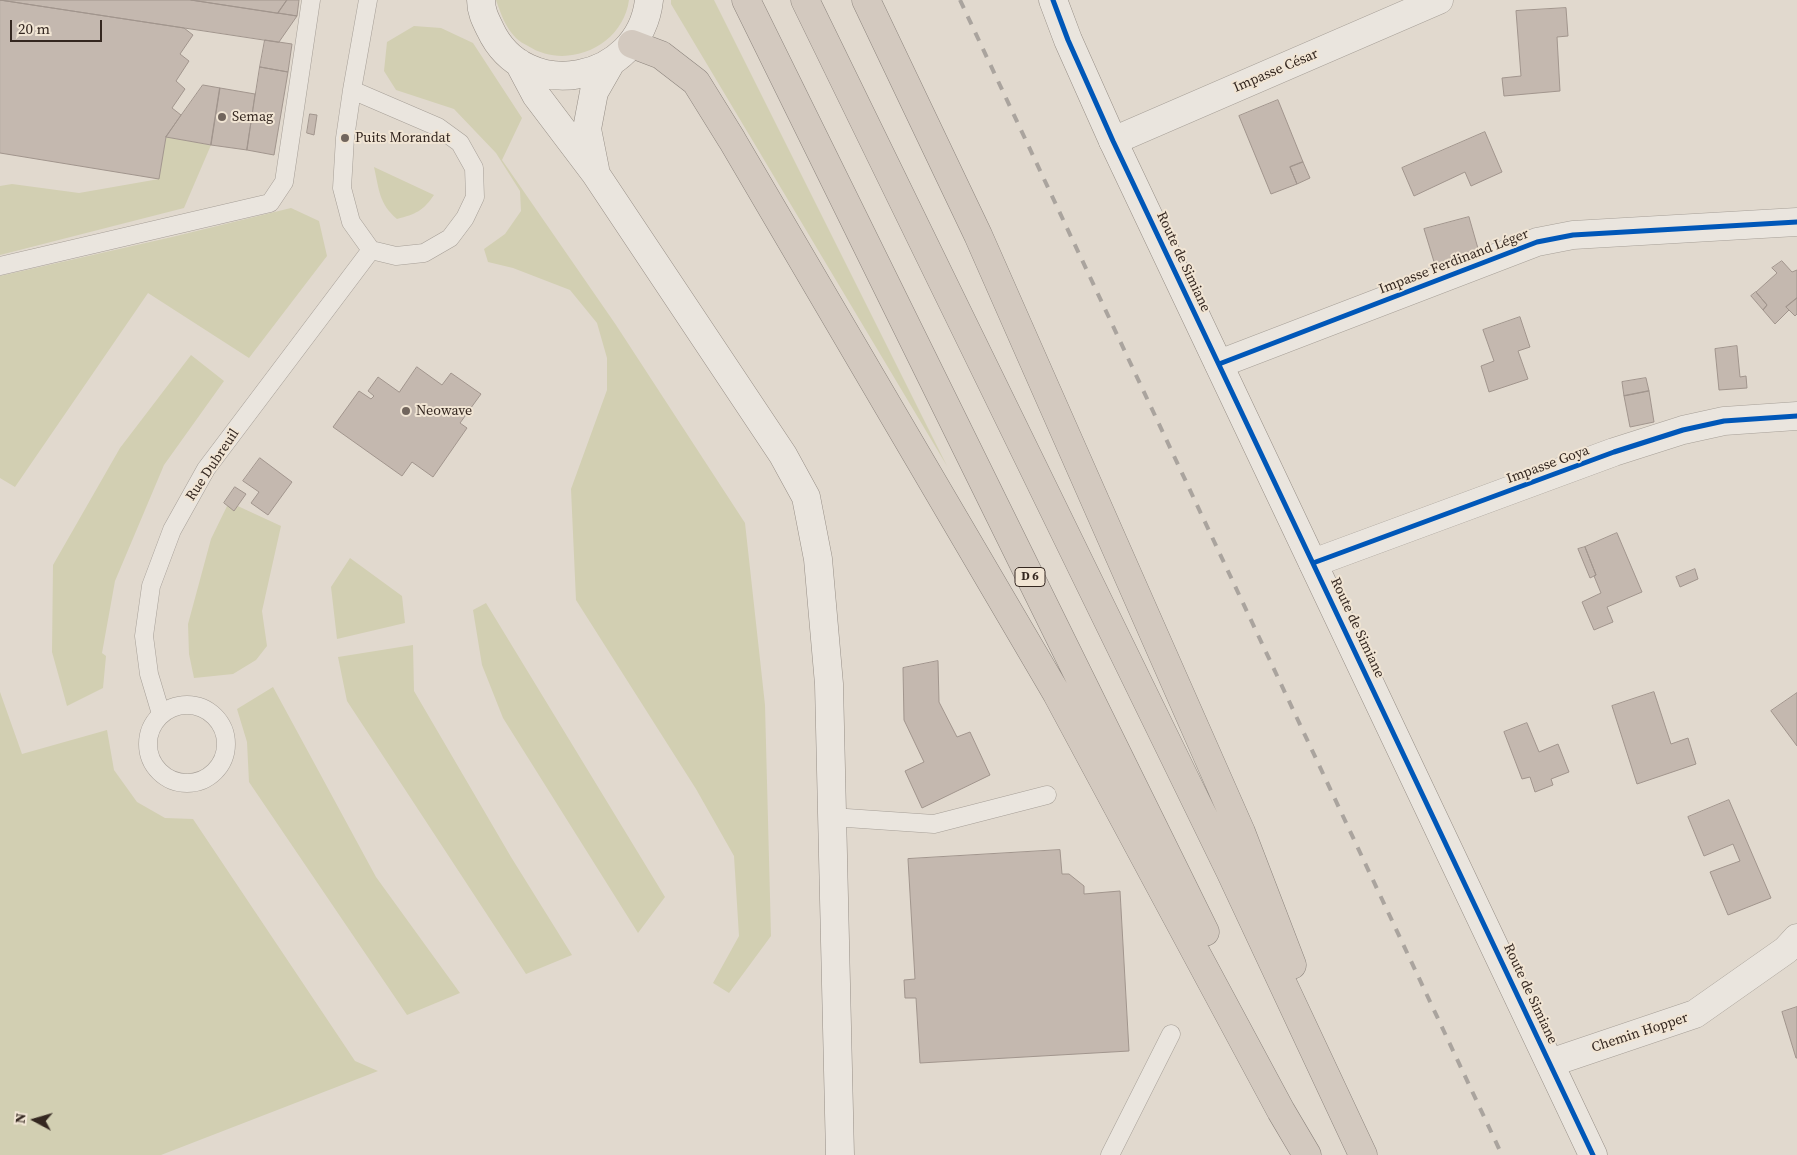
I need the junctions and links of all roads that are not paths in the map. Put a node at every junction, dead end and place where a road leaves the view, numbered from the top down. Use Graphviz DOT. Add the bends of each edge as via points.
graph roads {
  1 [pos="311,0"];
  2 [pos="368,0"];
  3 [pos="481,0"];
  4 [pos="649,0"];
  5 [pos="746,0"];
  6 [pos="805,0"];
  7 [pos="866,0"];
  8 [pos="1053,0"];
  9 [pos="1438,0"];
  10 [pos="632,44"];
  11 [pos="519,63"];
  12 [pos="610,64"];
  13 [pos="352,90"];
  14 [pos="1113,141"];
  15 [pos="595,173"];
  16 [pos="1797,222"];
  17 [pos="371,250"];
  18 [pos="0,266"];
  19 [pos="1219,364"];
  20 [pos="1797,416"];
  21 [pos="1313,563"];
  22 [pos="161,714"];
  23 [pos="1047,795"];
  24 [pos="832,817"];
  25 [pos="1797,938"];
  26 [pos="1171,1034"];
  27 [pos="1550,1063"];
  28 [pos="840,1155"];
  29 [pos="1110,1155"];
  30 [pos="1307,1155"];
  31 [pos="1313,1155"];
  32 [pos="1364,1155"];
  33 [pos="1593,1155"];
  1 -- 18 [label="lane" via="284,182 270,203"];
  2 -- 13 [label="lane"];
  3 -- 11 [label="street" via="481,11 495,41"];
  4 -- 10 [label="street" via="647,15"];
  5 -- 31 [label="highway, D 6"];
  6 -- 32 [label="highway" via="1230,871"];
  7 -- 32 [label="highway" via="978,235 1241,832"];
  8 -- 14 [label="street, Route de Simiane"];
  9 -- 14 [label="street, Impasse César"];
  10 -- 12 [label="street"];
  10 -- 30 [label="highway" via="661,55 696,82 732,140 1057,694"];
  11 -- 12 [label="street" via="548,75 580,75"];
  11 -- 15 [label="street" via="536,95"];
  12 -- 15 [label="street" via="594,92 587,129"];
  13 -- 17 [label="lane" via="342,188 351,222"];
  13 -- 17 [label="lane" via="438,127 460,143 474,168 475,197 450,238 424,253 396,256"];
  14 -- 19 [label="street, Route de Simiane"];
  15 -- 24 [label="street" via="783,455 806,497 818,560 829,684"];
  16 -- 19 [label="street, Impasse Ferdinand Léger" via="1573,235 1536,242"];
  17 -- 22 [label="lane, Rue Dubreuil" via="206,469 172,530 151,586 144,636 149,674"];
  19 -- 21 [label="street, Route de Simiane"];
  20 -- 21 [label="street, Impasse Goya" via="1724,421 1683,430 1614,452"];
  21 -- 27 [label="street, Route de Simiane"];
  22 -- 22 [label="lane" via="148,737 152,762 172,780 184,783 208,777 217,768 226,745 218,721 199,706 185,705"];
  23 -- 24 [label="lane" via="934,824"];
  24 -- 28 [label="street"];
  25 -- 27 [label="street, Chemin Hopper" via="1786,950 1696,1014"];
  26 -- 29 [label="lane"];
  27 -- 33 [label="street, Route de Simiane"];
}
